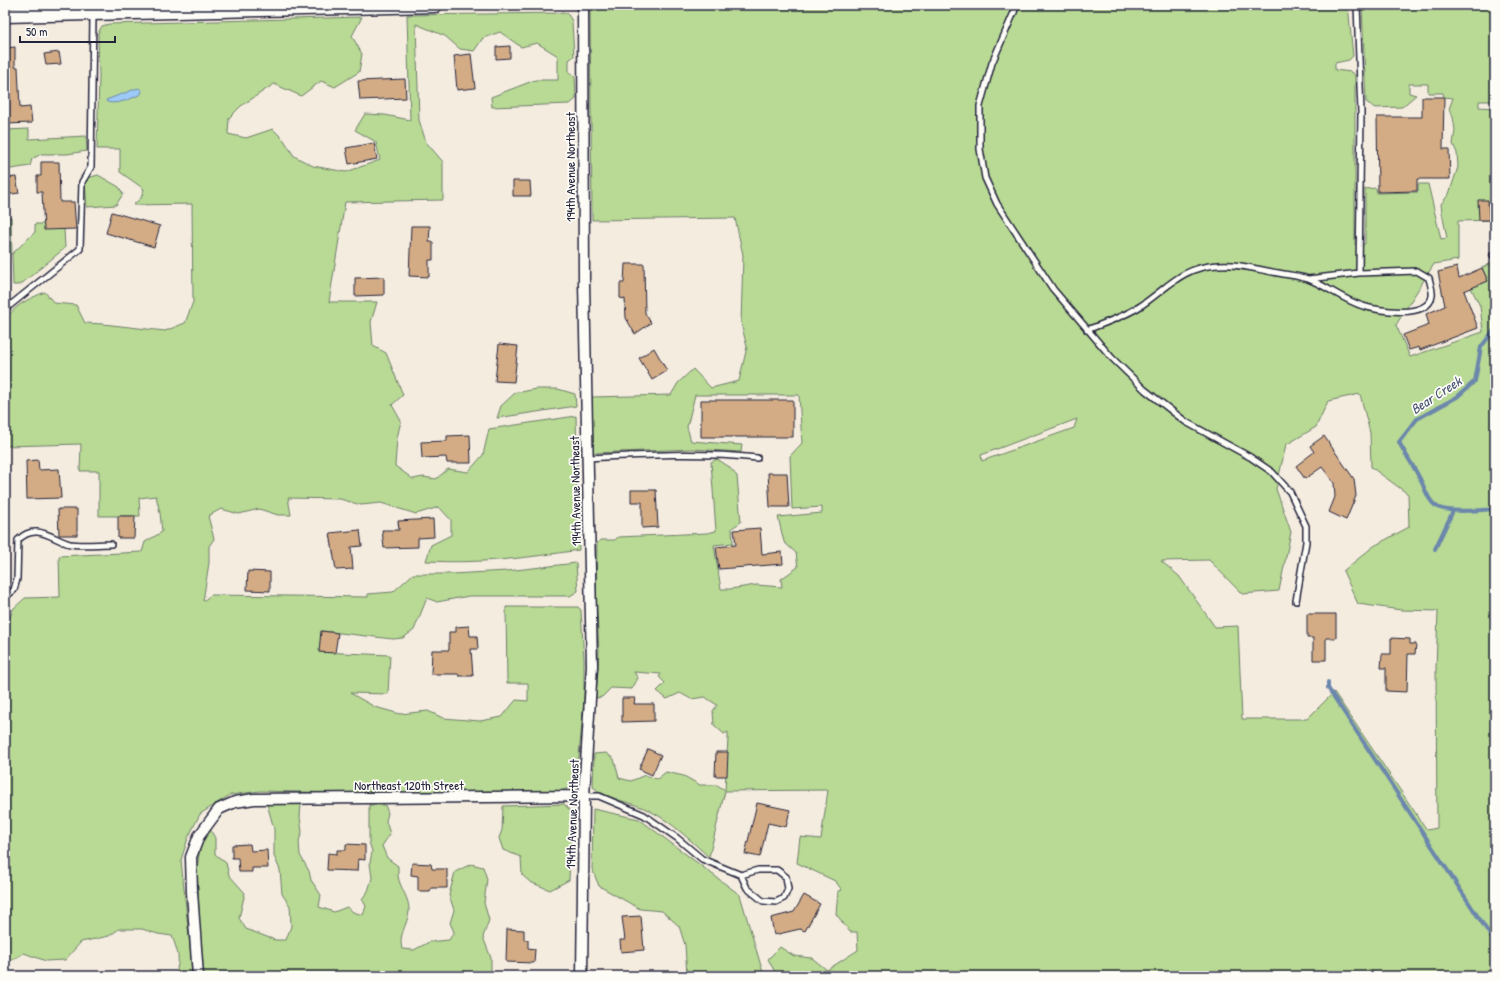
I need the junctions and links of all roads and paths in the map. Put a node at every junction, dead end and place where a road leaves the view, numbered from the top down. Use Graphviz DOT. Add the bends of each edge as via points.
graph roads {
  1 [pos="435,5"];
  2 [pos="583,5"];
  3 [pos="1016,5"];
  4 [pos="1357,5"];
  5 [pos="185,8"];
  6 [pos="98,10"];
  7 [pos="5,15"];
  8 [pos="1359,272"];
  9 [pos="1308,279"];
  10 [pos="5,307"];
  11 [pos="1086,330"];
  12 [pos="588,458"];
  13 [pos="757,458"];
  14 [pos="112,544"];
  15 [pos="5,597"];
  16 [pos="1296,601"];
  17 [pos="584,796"];
  18 [pos="741,875"];
  19 [pos="198,976"];
  20 [pos="582,976"];
  1 -- 5 [label="street"];
  2 -- 12 [label="street, 194th Avenue Northeast"];
  3 -- 11 [label="lane" via="992,63 980,106 980,149 985,178 997,204 1049,283"];
  4 -- 8 [label="lane" via="1362,112"];
  5 -- 6 [label="street"];
  6 -- 7 [label="street"];
  6 -- 10 [label="lane" via="91,167 82,182 80,249"];
  8 -- 9 [label="lane"];
  8 -- 9 [label="lane" via="1417,271 1428,278 1432,297 1425,305 1414,311 1395,312 1363,306"];
  9 -- 11 [label="lane" via="1243,266 1218,264 1191,270 1172,281 1139,307"];
  11 -- 16 [label="lane" via="1145,390 1186,422 1272,472 1290,492 1306,526 1306,542"];
  12 -- 13 [label="lane" via="643,455 731,455"];
  12 -- 17 [label="street, 194th Avenue Northeast" via="592,666"];
  14 -- 15 [label="lane" via="71,544 44,533 32,532 23,535 18,540 17,579 14,590"];
  17 -- 18 [label="lane" via="599,796 644,815 702,859"];
  17 -- 19 [label="street, Northeast 120th Street" via="254,799 236,802 219,810 199,836 191,858"];
  17 -- 20 [label="street, 194th Avenue Northeast"];
  18 -- 18 [label="lane" via="758,870 777,870 786,877 788,889 784,898 776,902 763,901 747,888"];
}
